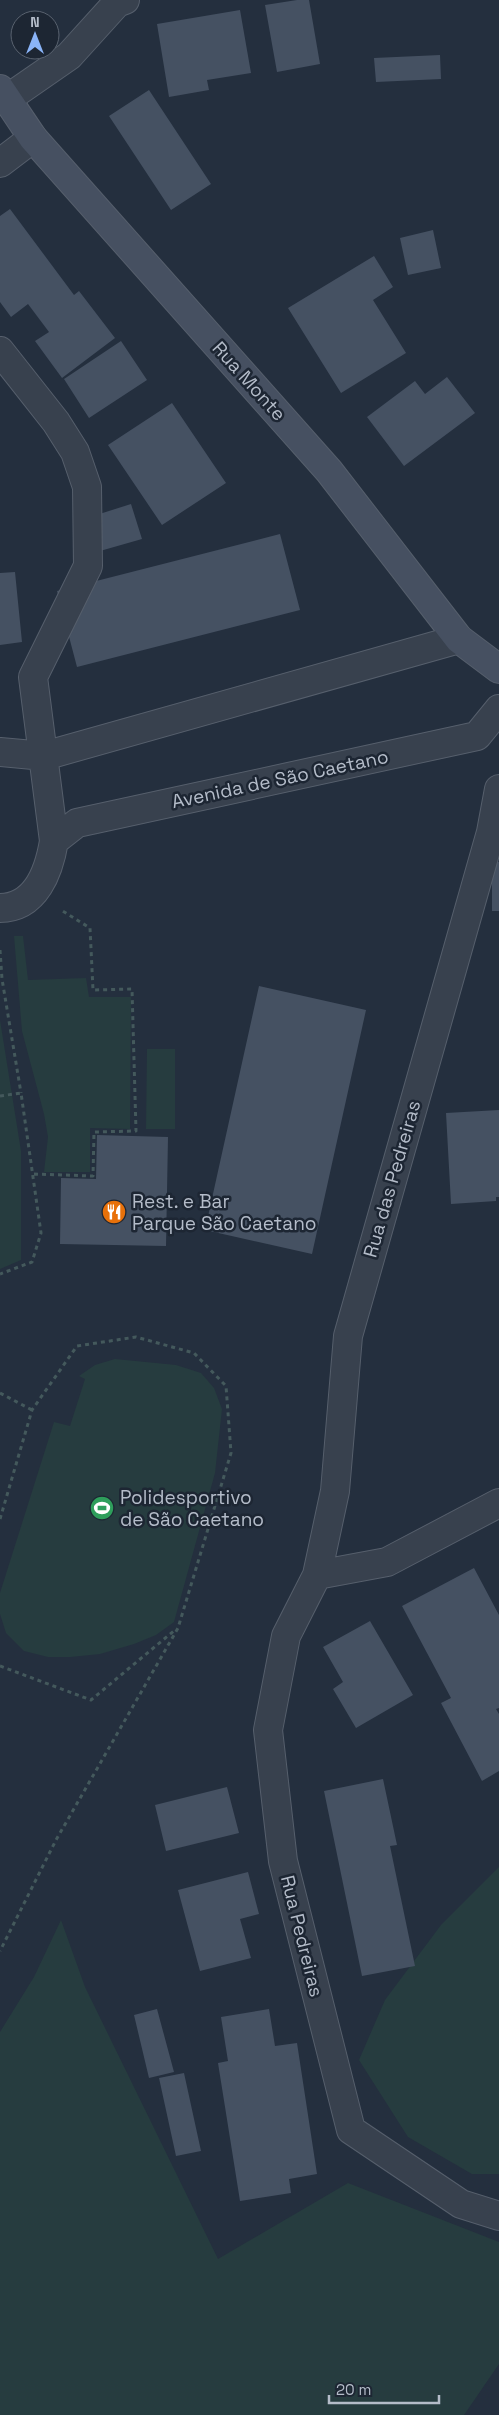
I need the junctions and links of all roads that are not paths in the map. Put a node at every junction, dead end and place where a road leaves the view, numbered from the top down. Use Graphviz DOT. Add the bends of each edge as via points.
graph roads {
  1 [pos="125,0"];
  2 [pos="3,94"];
  3 [pos="33,138"];
  4 [pos="0,163"];
  5 [pos="0,351"];
  6 [pos="459,639"];
  7 [pos="499,669"];
  8 [pos="499,709"];
  9 [pos="0,752"];
  10 [pos="44,756"];
  11 [pos="499,789"];
  12 [pos="54,841"];
  13 [pos="0,908"];
  14 [pos="499,1503"];
  15 [pos="317,1575"];
  16 [pos="499,2216"];
  1 -- 2 [label="street" via="116,3 69,56"];
  2 -- 3 [label="main road, Rua Monte"];
  3 -- 4 [label="street"];
  3 -- 6 [label="main road, Rua Monte" via="330,471"];
  5 -- 10 [label="street" via="56,422 75,452 87,487 88,566 33,677"];
  6 -- 7 [label="main road, Rua Monte"];
  6 -- 10 [label="street"];
  8 -- 12 [label="street, Avenida de São Caetano" via="477,736 77,823"];
  9 -- 10 [label="street"];
  10 -- 12 [label="street"];
  11 -- 15 [label="street, Rua das Pedreiras" via="491,832 348,1336 335,1491"];
  12 -- 13 [label="street" via="50,865 34,893 12,908"];
  14 -- 15 [label="street" via="388,1562"];
  15 -- 16 [label="street, Rua Pedreiras" via="286,1636 268,1730 283,1861 351,2130 461,2204"];
}
